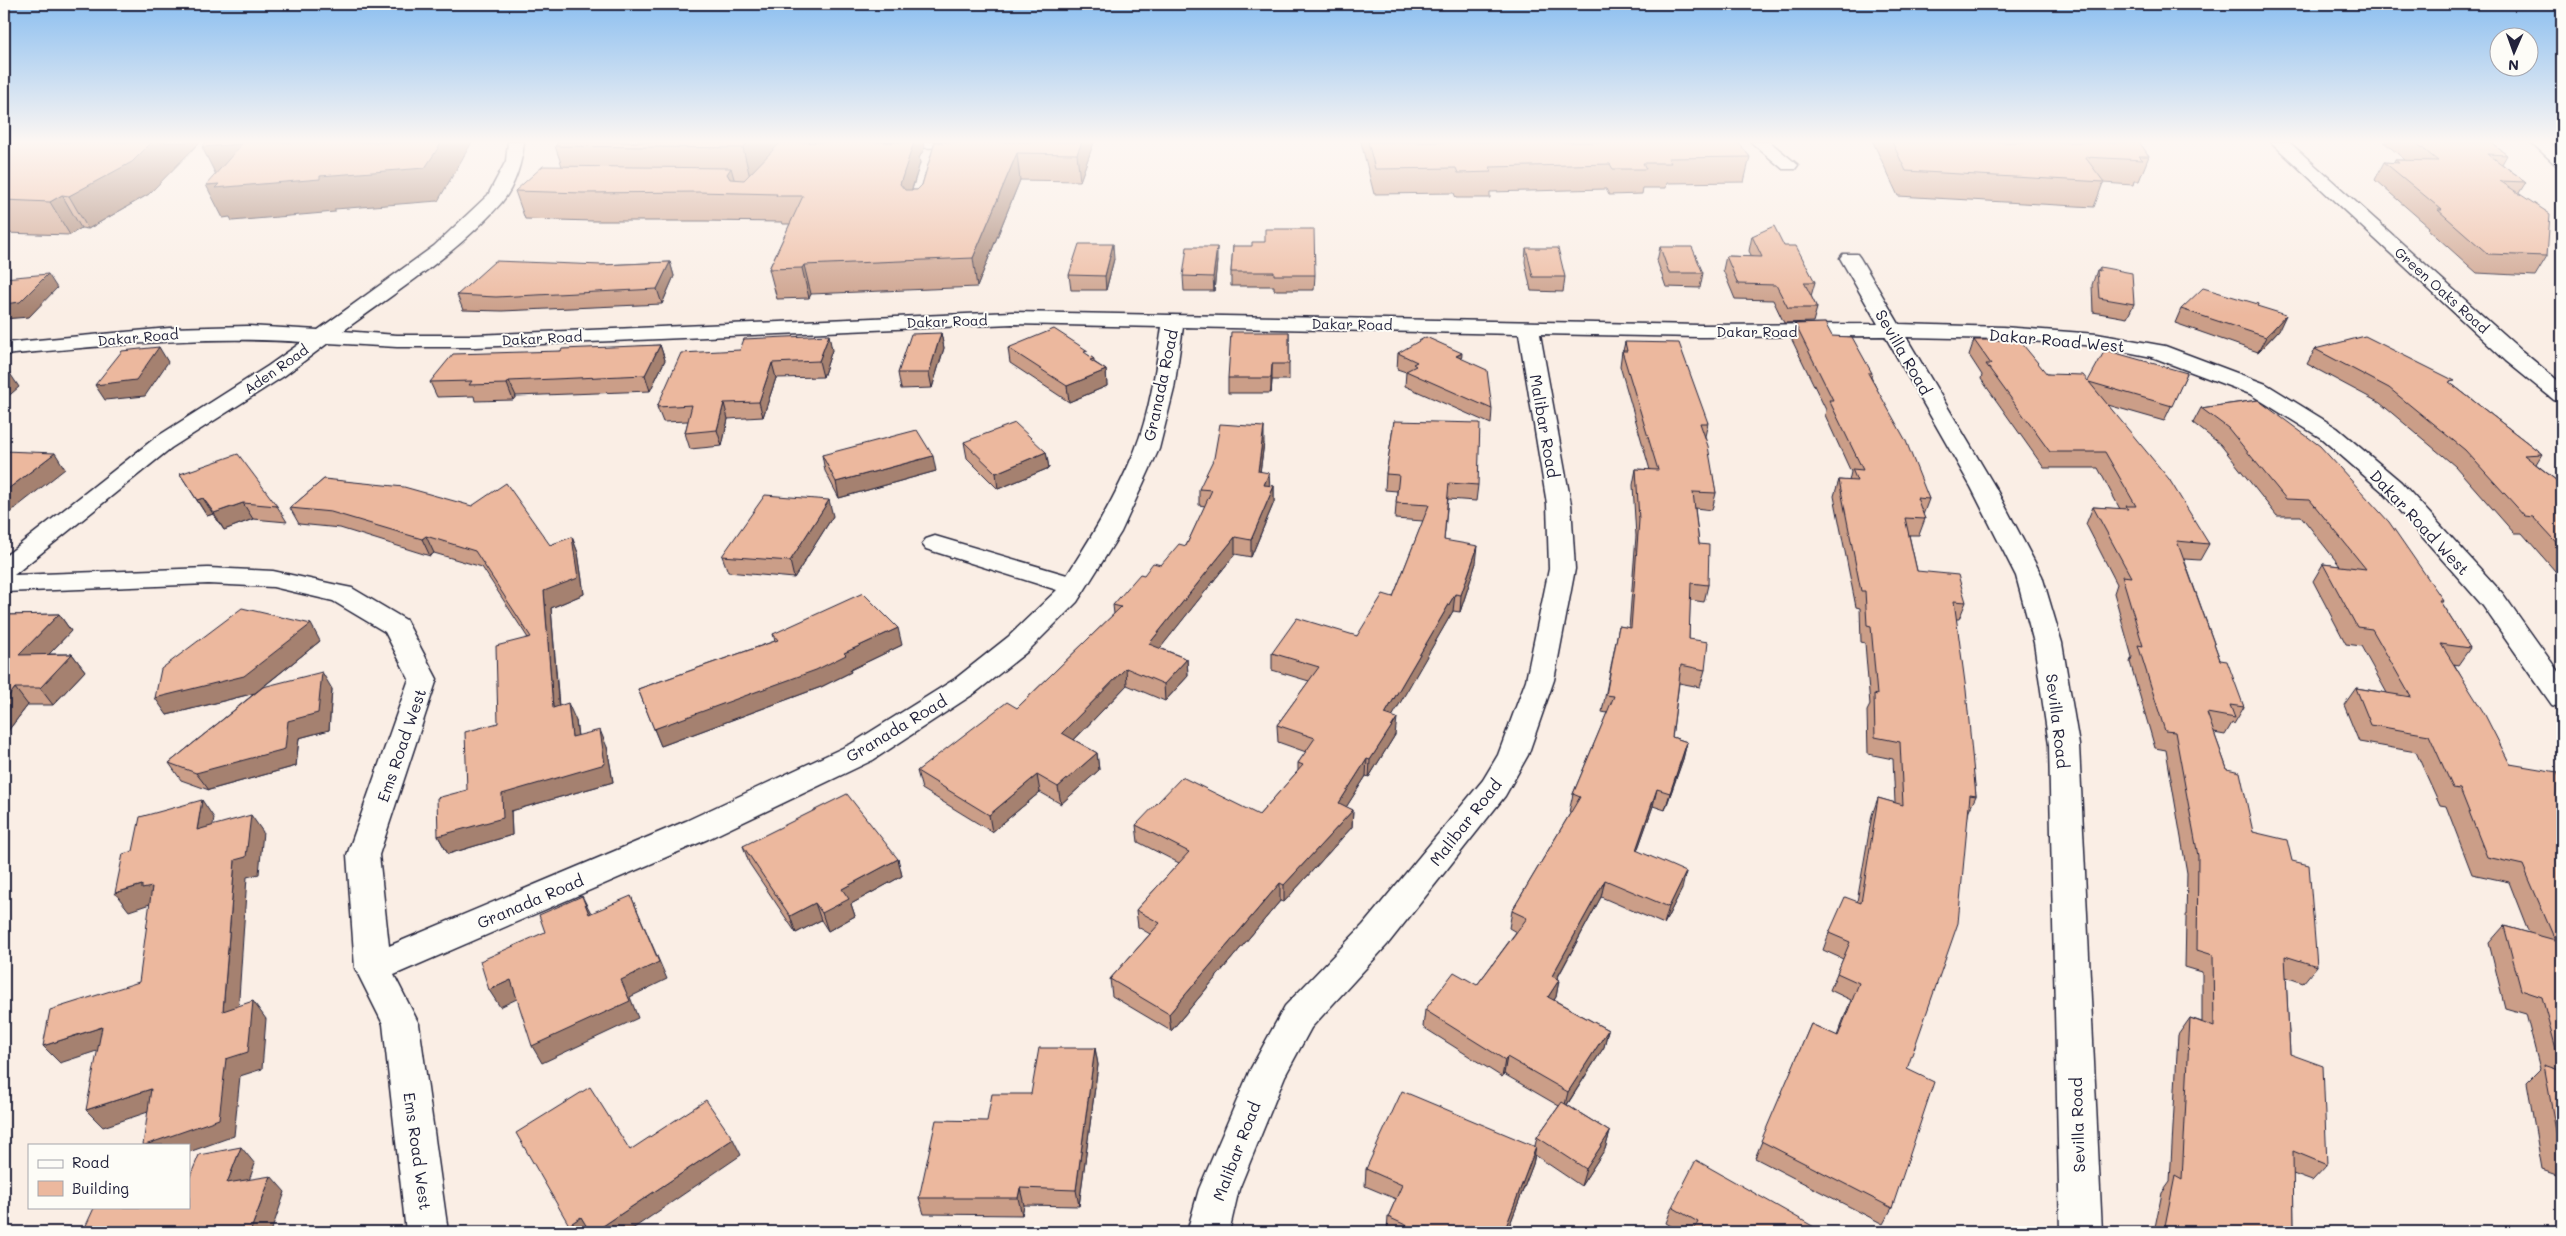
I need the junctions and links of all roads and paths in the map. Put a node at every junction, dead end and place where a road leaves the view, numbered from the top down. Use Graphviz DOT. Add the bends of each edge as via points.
graph roads {
  1 [pos="494,200"];
  2 [pos="2342,200"];
  3 [pos="1850,258"];
  4 [pos="1174,320"];
  5 [pos="1528,327"];
  6 [pos="1891,330"];
  7 [pos="322,336"];
  8 [pos="4,349"];
  9 [pos="2562,395"];
  10 [pos="936,544"];
  11 [pos="4,570"];
  12 [pos="4,584"];
  13 [pos="1073,586"];
  14 [pos="2562,698"];
  15 [pos="373,968"];
  16 [pos="427,1232"];
  17 [pos="1208,1232"];
  18 [pos="2081,1232"];
  1 -- 7 [label="street, Aden Road" via="441,250"];
  2 -- 9 [label="street, Green Oaks Road" via="2514,356"];
  3 -- 6 [label="street, Sevilla Road"];
  4 -- 5 [label="street, Dakar Road"];
  4 -- 7 [label="street, Dakar Road" via="1012,318 475,342"];
  4 -- 13 [label="street, Granada Road" via="1163,389 1147,450 1108,532"];
  5 -- 6 [label="street, Dakar Road" via="1700,331"];
  5 -- 17 [label="street, Malibar Road" via="1559,504 1562,569 1540,680 1513,755 1494,788 1375,935 1298,1018 1269,1070 1222,1180"];
  6 -- 14 [label="street, Dakar Road West" via="2097,340 2157,351 2258,389 2329,433 2392,487 2493,600"];
  6 -- 18 [label="street, Sevilla Road" via="1984,487 2028,576 2048,643 2064,745"];
  7 -- 8 [label="street, Dakar Road" via="248,332 169,334"];
  7 -- 11 [label="street, Aden Road" via="276,371 163,443"];
  10 -- 13 [label="street"];
  12 -- 15 [label="street, Ems Road West" via="208,576 273,579 342,594 396,626 423,679 363,855"];
  13 -- 15 [label="street, Granada Road" via="1018,644 972,680 862,752 698,830"];
  15 -- 16 [label="street, Ems Road West" via="401,1024"];
}
